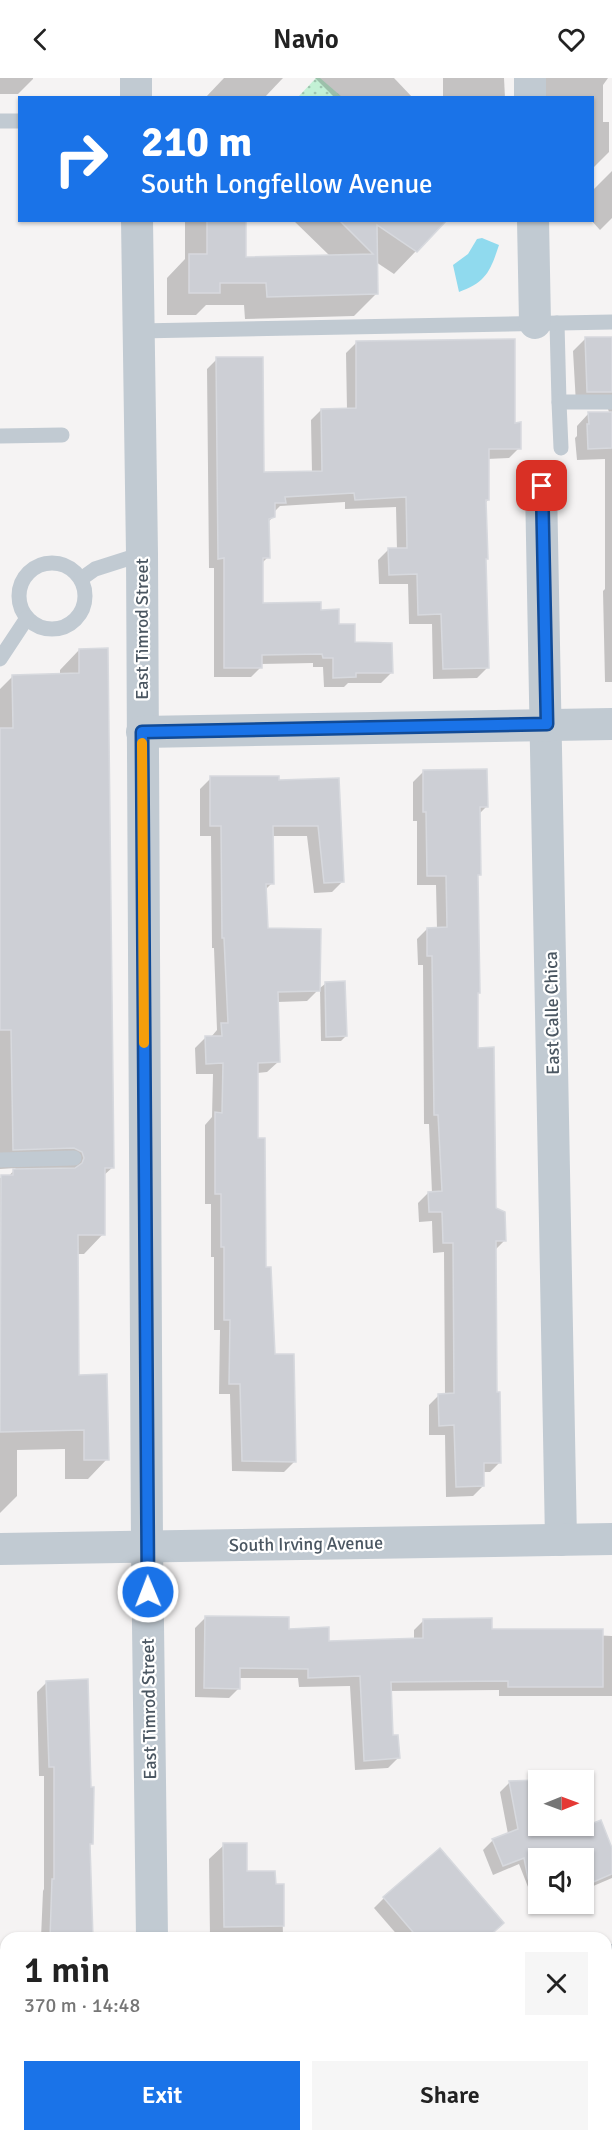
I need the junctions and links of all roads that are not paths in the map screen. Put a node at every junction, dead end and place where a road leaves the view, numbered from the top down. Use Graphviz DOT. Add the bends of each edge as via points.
graph roads {
  1 [pos="136,78"];
  2 [pos="530,78"];
  3 [pos="136,96"];
  4 [pos="530,96"];
  5 [pos="0,121"];
  6 [pos="18,121"];
  7 [pos="137,222"];
  8 [pos="533,222"];
  9 [pos="612,322"];
  10 [pos="546,323"];
  11 [pos="138,332"];
  12 [pos="559,402"];
  13 [pos="612,402"];
  14 [pos="62,435"];
  15 [pos="0,436"];
  16 [pos="561,448"];
  17 [pos="542,486"];
  18 [pos="142,554"];
  19 [pos="81,579"];
  20 [pos="27,618"];
  21 [pos="0,659"];
  22 [pos="547,724"];
  23 [pos="612,724"];
  24 [pos="142,732"];
  25 [pos="74,1158"];
  26 [pos="0,1160"];
  27 [pos="612,1539"];
  28 [pos="561,1540"];
  29 [pos="147,1546"];
  30 [pos="0,1549"];
  31 [pos="152,1932"];
  1 -- 3 [label="street"];
  2 -- 4 [label="street"];
  5 -- 6 [label="lane"];
  7 -- 11 [label="street, East Timrod Street"];
  8 -- 10 [label="street"];
  9 -- 10 [label="lane"];
  10 -- 11 [label="lane"];
  10 -- 12 [label="lane"];
  11 -- 18 [label="street, East Timrod Street"];
  12 -- 13 [label="lane"];
  12 -- 16 [label="lane"];
  14 -- 15 [label="lane"];
  17 -- 22 [label="street, East Calle Chica"];
  18 -- 19 [label="lane" via="95,569"];
  18 -- 24 [label="street, East Timrod Street"];
  19 -- 20 [label="lane" via="85,603 70,625 43,628"];
  19 -- 20 [label="lane" via="67,566 38,566 21,585 19,597"];
  20 -- 21 [label="lane"];
  22 -- 23 [label="street"];
  22 -- 24 [label="street"];
  22 -- 28 [label="street, East Calle Chica"];
  24 -- 29 [label="street, East Timrod Street"];
  25 -- 26 [label="lane"];
  27 -- 28 [label="street, South Irving Avenue"];
  28 -- 29 [label="street, South Irving Avenue"];
  29 -- 30 [label="street, South Irving Avenue"];
  29 -- 31 [label="street, East Timrod Street"];
}
